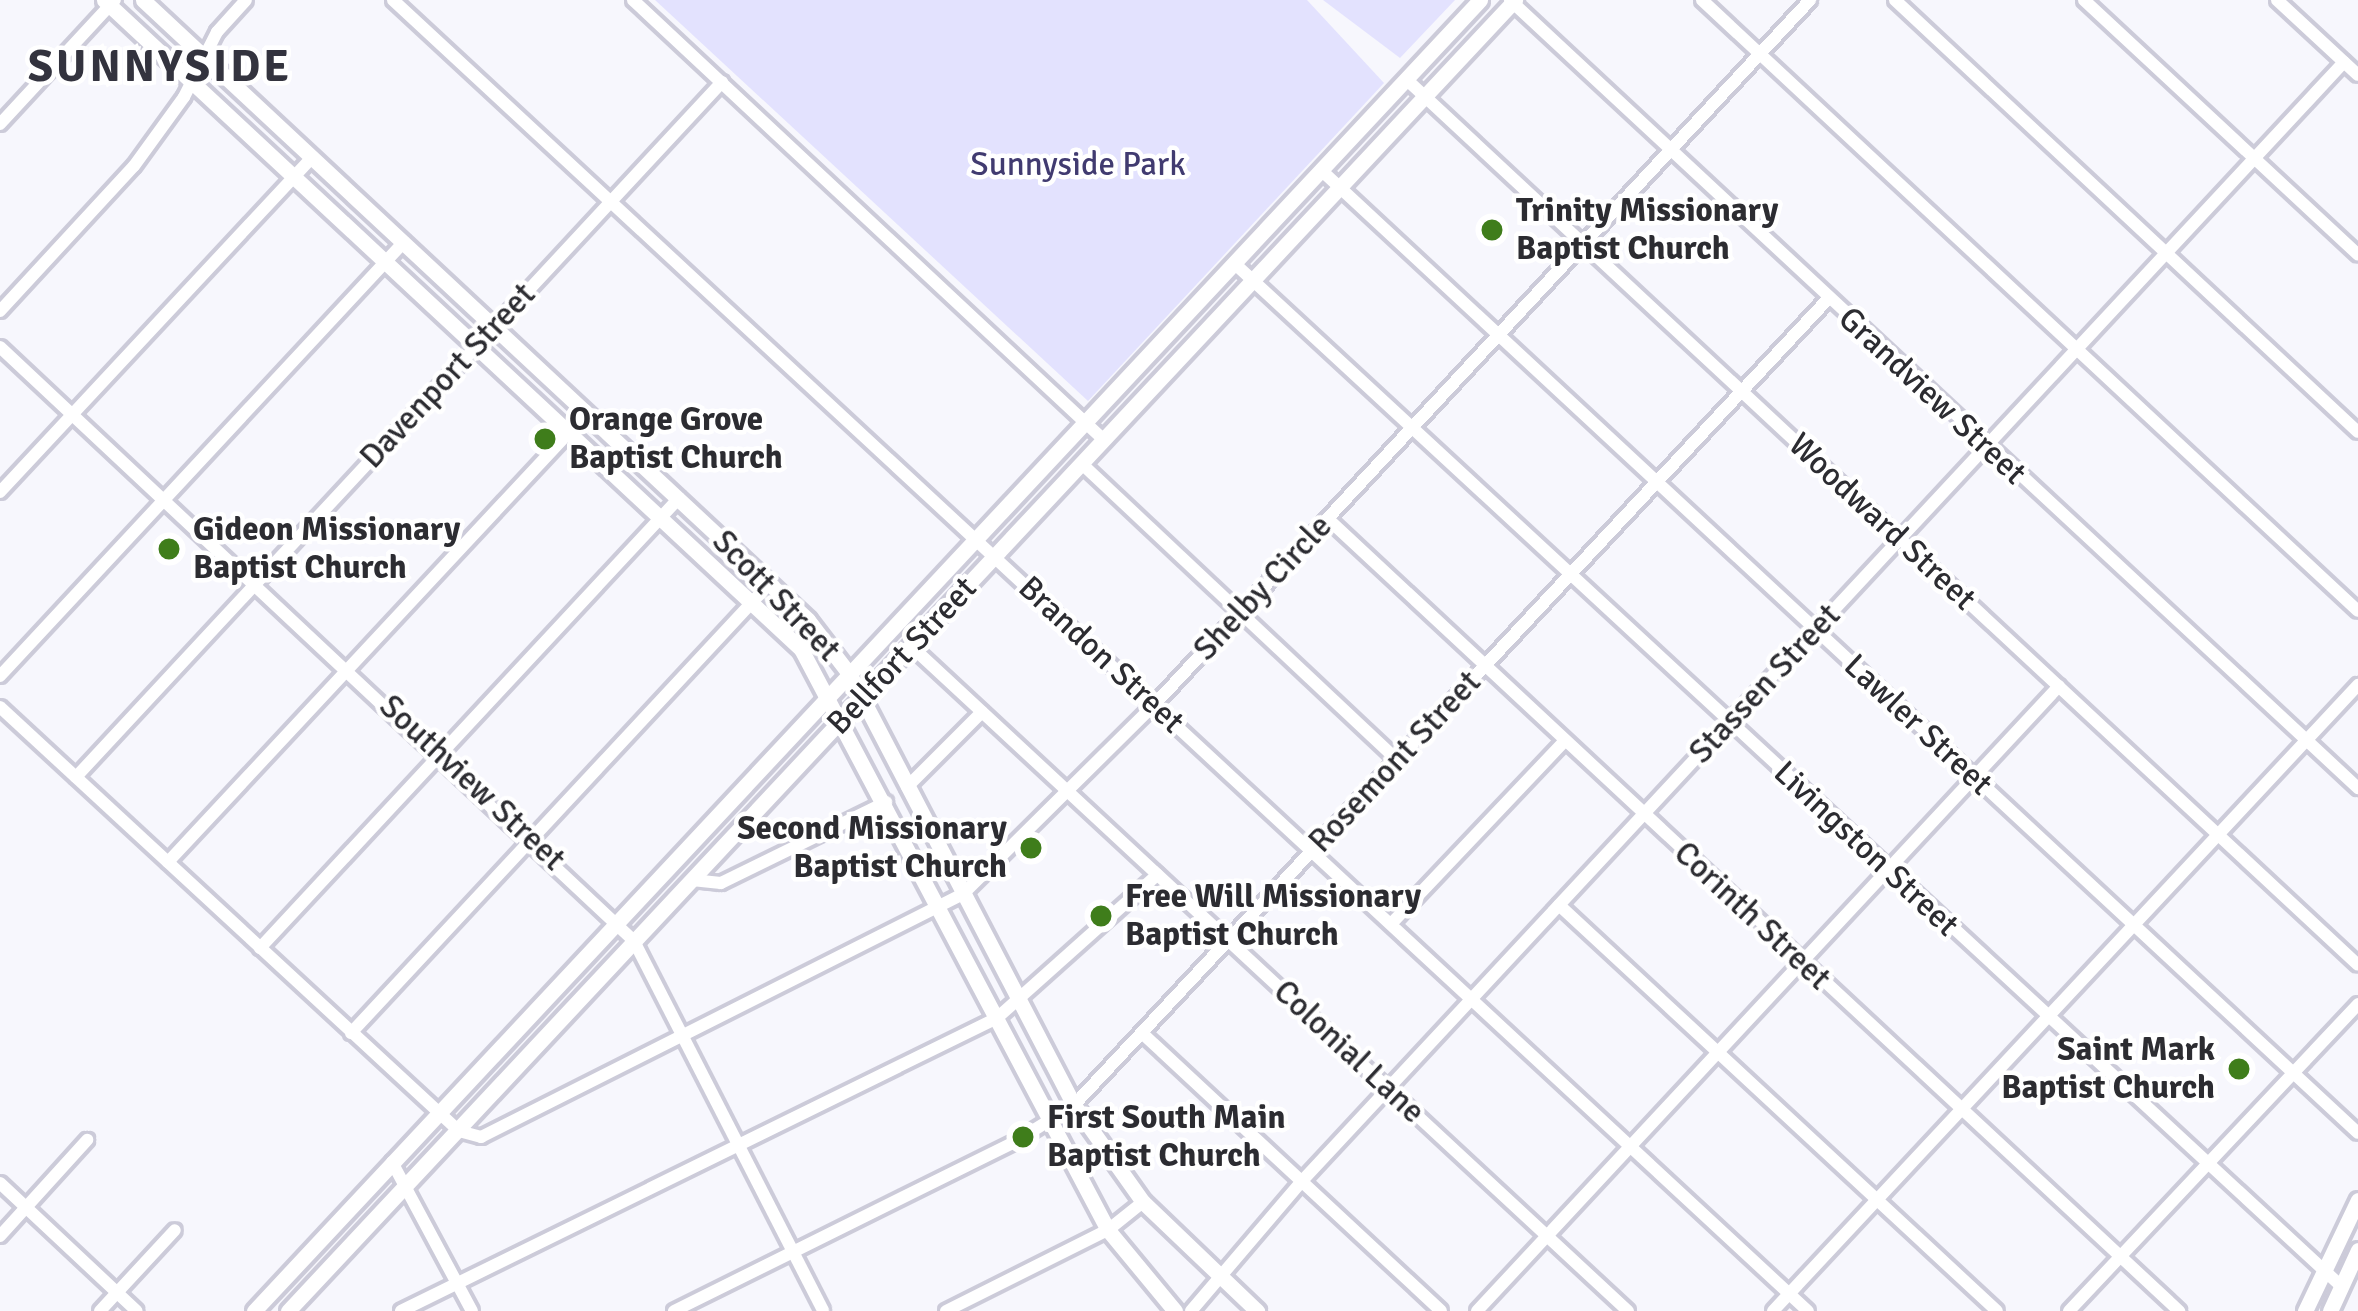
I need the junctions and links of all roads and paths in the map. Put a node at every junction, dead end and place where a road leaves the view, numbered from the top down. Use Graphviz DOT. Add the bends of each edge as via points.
graph roads {
  1 [pos="143,0"];
  2 [pos="246,0"];
  3 [pos="393,0"];
  4 [pos="633,0"];
  5 [pos="1480,0"];
  6 [pos="1702,0"];
  7 [pos="1810,0"];
  8 [pos="1895,0"];
  9 [pos="2084,0"];
  10 [pos="2278,0"];
  11 [pos="1512,1"];
  12 [pos="110,2"];
  13 [pos="1760,54"];
  14 [pos="202,56"];
  15 [pos="2344,62"];
  16 [pos="2358,75"];
  17 [pos="1406,79"];
  18 [pos="191,80"];
  19 [pos="722,82"];
  20 [pos="1426,96"];
  21 [pos="0,124"];
  22 [pos="1671,151"];
  23 [pos="312,158"];
  24 [pos="2254,159"];
  25 [pos="1321,170"];
  26 [pos="295,176"];
  27 [pos="1340,188"];
  28 [pos="609,202"];
  29 [pos="404,242"];
  30 [pos="1583,244"];
  31 [pos="2165,254"];
  32 [pos="2358,255"];
  33 [pos="386,262"];
  34 [pos="1234,263"];
  35 [pos="1252,280"];
  36 [pos="1827,300"];
  37 [pos="0,311"];
  38 [pos="494,326"];
  39 [pos="1498,336"];
  40 [pos="477,345"];
  41 [pos="0,347"];
  42 [pos="2075,350"];
  43 [pos="1742,390"];
  44 [pos="587,413"];
  45 [pos="72,415"];
  46 [pos="1085,422"];
  47 [pos="1413,428"];
  48 [pos="570,431"];
  49 [pos="2358,432"];
  50 [pos="1104,440"];
  51 [pos="1985,447"];
  52 [pos="1082,464"];
  53 [pos="1655,483"];
  54 [pos="0,491"];
  55 [pos="679,498"];
  56 [pos="164,500"];
  57 [pos="661,516"];
  58 [pos="1328,519"];
  59 [pos="976,539"];
  60 [pos="1900,539"];
  61 [pos="995,556"];
  62 [pos="1570,574"];
  63 [pos="256,583"];
  64 [pos="770,583"];
  65 [pos="753,601"];
  66 [pos="1241,611"];
  67 [pos="2358,611"];
  68 [pos="1815,630"];
  69 [pos="911,646"];
  70 [pos="1484,667"];
  71 [pos="349,668"];
  72 [pos="850,675"];
  73 [pos="0,676"];
  74 [pos="2358,685"];
  75 [pos="2059,686"];
  76 [pos="831,694"];
  77 [pos="862,698"];
  78 [pos="1154,704"];
  79 [pos="0,706"];
  80 [pos="982,712"];
  81 [pos="843,718"];
  82 [pos="1729,722"];
  83 [pos="2306,741"];
  84 [pos="1564,742"];
  85 [pos="441,753"];
  86 [pos="1396,760"];
  87 [pos="76,777"];
  88 [pos="1975,777"];
  89 [pos="908,787"];
  90 [pos="2358,788"];
  91 [pos="1066,789"];
  92 [pos="887,802"];
  93 [pos="1643,815"];
  94 [pos="703,830"];
  95 [pos="2218,835"];
  96 [pos="532,840"];
  97 [pos="722,848"];
  98 [pos="1312,852"];
  99 [pos="168,862"];
  100 [pos="1888,870"];
  101 [pos="1157,875"];
  102 [pos="692,880"];
  103 [pos="963,894"];
  104 [pos="1559,905"];
  105 [pos="942,910"];
  106 [pos="618,922"];
  107 [pos="1391,924"];
  108 [pos="2133,926"];
  109 [pos="634,941"];
  110 [pos="1229,941"];
  111 [pos="260,948"];
  112 [pos="1802,962"];
  113 [pos="2358,964"];
  114 [pos="1018,997"];
  115 [pos="1473,998"];
  116 [pos="2358,1004"];
  117 [pos="997,1018"];
  118 [pos="2048,1018"];
  119 [pos="528,1019"];
  120 [pos="352,1033"];
  121 [pos="1142,1033"];
  122 [pos="546,1036"];
  123 [pos="685,1036"];
  124 [pos="1718,1053"];
  125 [pos="2292,1074"];
  126 [pos="1388,1089"];
  127 [pos="1074,1105"];
  128 [pos="1962,1109"];
  129 [pos="440,1113"];
  130 [pos="1051,1122"];
  131 [pos="459,1131"];
  132 [pos="2358,1133"];
  133 [pos="87,1140"];
  134 [pos="740,1144"];
  135 [pos="1632,1145"];
  136 [pos="392,1162"];
  137 [pos="2207,1164"];
  138 [pos="1302,1181"];
  139 [pos="0,1183"];
  140 [pos="406,1186"];
  141 [pos="1877,1199"];
  142 [pos="2358,1201"];
  143 [pos="1143,1202"];
  144 [pos="26,1207"];
  145 [pos="176,1230"];
  146 [pos="1108,1230"];
  147 [pos="0,1236"];
  148 [pos="1547,1236"];
  149 [pos="2358,1250"];
  150 [pos="794,1251"];
  151 [pos="2120,1257"];
  152 [pos="292,1270"];
  153 [pos="1216,1274"];
  154 [pos="2323,1274"];
  155 [pos="458,1283"];
  156 [pos="2341,1286"];
  157 [pos="310,1287"];
  158 [pos="117,1292"];
  159 [pos="1790,1294"];
  160 [pos="100,1311"];
  161 [pos="137,1311"];
  162 [pos="254,1311"];
  163 [pos="288,1311"];
  164 [pos="401,1311"];
  165 [pos="472,1311"];
  166 [pos="674,1311"];
  167 [pos="823,1311"];
  168 [pos="946,1311"];
  169 [pos="1175,1311"];
  170 [pos="1192,1311"];
  171 [pos="1257,1311"];
  172 [pos="1441,1311"];
  173 [pos="1477,1311"];
  174 [pos="1628,1311"];
  175 [pos="1773,1311"];
  176 [pos="1808,1311"];
  177 [pos="1997,1311"];
  178 [pos="2069,1311"];
  179 [pos="2179,1311"];
  180 [pos="2305,1311"];
  181 [pos="2330,1311"];
  1 -- 14 [label="main road, Scott Street"];
  2 -- 14 [label="street"];
  3 -- 28 [label="street, Brandon Street"];
  4 -- 19 [label="street"];
  5 -- 17 [label="main road, Bellfort Street"];
  6 -- 13 [label="street"];
  7 -- 13 [label="street, Shelby Circle"];
  8 -- 31 [label="street"];
  9 -- 24 [label="street"];
  10 -- 15 [label="street"];
  11 -- 20 [label="main road, Bellfort Street"];
  11 -- 22 [label="street, Grandview Street"];
  12 -- 18 [label="main road, Scott Street"];
  12 -- 21 [label="street"];
  13 -- 22 [label="street, Shelby Circle"];
  13 -- 42 [label="street"];
  14 -- 18 [label="street"];
  14 -- 23 [label="main road, Scott Street"];
  15 -- 16 [label="street"];
  15 -- 24 [label="street, Stassen Street"];
  17 -- 20 [label="street, Woodward Street"];
  17 -- 25 [label="main road, Bellfort Street"];
  18 -- 26 [label="main road, Scott Street"];
  18 -- 37 [label="street" via="134,166"];
  19 -- 28 [label="street, Davenport Street"];
  19 -- 46 [label="street"];
  20 -- 27 [label="main road, Bellfort Street"];
  20 -- 30 [label="street, Woodward Street"];
  22 -- 30 [label="street, Shelby Circle"];
  22 -- 36 [label="street, Grandview Street"];
  23 -- 26 [label="street"];
  23 -- 29 [label="main road, Scott Street"];
  24 -- 31 [label="street, Stassen Street"];
  24 -- 32 [label="street"];
  25 -- 27 [label="street, Lawler Street"];
  25 -- 34 [label="main road, Bellfort Street"];
  26 -- 33 [label="main road, Scott Street"];
  26 -- 45 [label="street"];
  27 -- 35 [label="main road, Bellfort Street"];
  27 -- 39 [label="street, Lawler Street"];
  28 -- 38 [label="street, Davenport Street"];
  28 -- 59 [label="street, Brandon Street"];
  29 -- 33 [label="street"];
  29 -- 38 [label="main road, Scott Street"];
  30 -- 39 [label="street, Shelby Circle"];
  30 -- 43 [label="street, Woodward Street"];
  31 -- 42 [label="street, Stassen Street"];
  31 -- 49 [label="street"];
  33 -- 40 [label="main road, Scott Street"];
  33 -- 56 [label="street"];
  34 -- 35 [label="street, Livingston Street"];
  34 -- 46 [label="main road, Bellfort Street"];
  35 -- 47 [label="street, Livingston Street"];
  35 -- 50 [label="main road, Bellfort Street"];
  36 -- 43 [label="street, Rosemont Street"];
  36 -- 51 [label="street, Grandview Street"];
  38 -- 40 [label="street, Davenport Street"];
  38 -- 44 [label="main road, Scott Street"];
  39 -- 47 [label="street, Shelby Circle"];
  39 -- 53 [label="street, Lawler Street"];
  40 -- 48 [label="main road, Scott Street"];
  40 -- 63 [label="street, Davenport Street"];
  41 -- 45 [label="street, Southview Street"];
  42 -- 51 [label="street, Stassen Street"];
  42 -- 67 [label="street"];
  43 -- 53 [label="street, Rosemont Street"];
  43 -- 60 [label="street, Woodward Street"];
  44 -- 48 [label="street"];
  44 -- 55 [label="main road, Scott Street"];
  45 -- 54 [label="street"];
  45 -- 56 [label="street, Southview Street"];
  46 -- 50 [label="street"];
  46 -- 59 [label="main road, Bellfort Street"];
  47 -- 58 [label="street, Shelby Circle"];
  47 -- 62 [label="street, Livingston Street"];
  48 -- 57 [label="main road, Scott Street"];
  48 -- 71 [label="street"];
  50 -- 52 [label="main road, Bellfort Street"];
  51 -- 60 [label="street, Stassen Street"];
  51 -- 83 [label="street, Grandview Street"];
  52 -- 61 [label="main road, Bellfort Street"];
  52 -- 66 [label="street"];
  53 -- 62 [label="street, Rosemont Street"];
  53 -- 68 [label="street, Lawler Street"];
  55 -- 57 [label="street"];
  55 -- 64 [label="main road, Scott Street"];
  56 -- 63 [label="street, Southview Street"];
  56 -- 73 [label="street"];
  57 -- 65 [label="main road, Scott Street"];
  57 -- 85 [label="street"];
  58 -- 66 [label="street, Shelby Circle"];
  58 -- 70 [label="street, Corinth Street"];
  59 -- 61 [label="street, Brandon Street"];
  59 -- 72 [label="main road, Bellfort Street"];
  60 -- 68 [label="street, Stassen Street"];
  60 -- 75 [label="street, Woodward Street"];
  61 -- 69 [label="main road, Bellfort Street"];
  61 -- 78 [label="street, Brandon Street"];
  62 -- 70 [label="street, Rosemont Street"];
  62 -- 82 [label="street, Livingston Street"];
  63 -- 71 [label="street, Southview Street"];
  63 -- 87 [label="street, Davenport Street"];
  64 -- 65 [label="street"];
  64 -- 72 [label="main road, Scott Street"];
  65 -- 76 [label="main road, Scott Street"];
  65 -- 96 [label="street"];
  66 -- 78 [label="street, Shelby Circle"];
  66 -- 86 [label="street"];
  68 -- 82 [label="street, Stassen Street"];
  68 -- 88 [label="street, Lawler Street"];
  69 -- 77 [label="main road, Bellfort Street"];
  69 -- 80 [label="street, Colonial Lane"];
  70 -- 84 [label="street, Corinth Street"];
  70 -- 86 [label="street, Rosemont Street"];
  71 -- 85 [label="street, Southview Street"];
  71 -- 99 [label="street"];
  72 -- 76 [label="main road, Bellfort Street"];
  72 -- 77 [label="main road, Scott Street"];
  74 -- 83 [label="street"];
  75 -- 88 [label="street"];
  75 -- 95 [label="street, Woodward Street"];
  76 -- 81 [label="main road, Scott Street"];
  76 -- 94 [label="main road, Bellfort Street"];
  77 -- 81 [label="main road, Bellfort Street"];
  77 -- 89 [label="main road, Scott Street"];
  78 -- 91 [label="street, Shelby Circle"];
  78 -- 98 [label="street, Brandon Street"];
  79 -- 87 [label="street"];
  80 -- 89 [label="street"];
  80 -- 91 [label="street, Colonial Lane"];
  81 -- 92 [label="main road, Scott Street"];
  81 -- 97 [label="main road, Bellfort Street"];
  82 -- 93 [label="street, Stassen Street"];
  82 -- 100 [label="street, Livingston Street"];
  83 -- 90 [label="street, Grandview Street"];
  83 -- 95 [label="street"];
  84 -- 93 [label="street, Corinth Street"];
  84 -- 107 [label="street"];
  85 -- 96 [label="street, Southview Street"];
  85 -- 111 [label="street"];
  86 -- 98 [label="street, Rosemont Street"];
  87 -- 99 [label="street"];
  88 -- 100 [label="street"];
  88 -- 108 [label="street, Lawler Street"];
  89 -- 103 [label="main road, Scott Street"];
  91 -- 101 [label="street, Colonial Lane"];
  91 -- 103 [label="street, Shelby Circle"];
  92 -- 102 [label="street" via="721,883"];
  92 -- 105 [label="main road, Scott Street"];
  93 -- 104 [label="street, Stassen Street"];
  93 -- 112 [label="street, Corinth Street"];
  94 -- 97 [label="main road"];
  94 -- 106 [label="main road, Bellfort Street"];
  95 -- 108 [label="street"];
  95 -- 113 [label="street, Woodward Street"];
  96 -- 106 [label="street, Southview Street"];
  96 -- 120 [label="street"];
  97 -- 102 [label="main road, Bellfort Street"];
  98 -- 107 [label="street, Brandon Street"];
  98 -- 110 [label="street, Rosemont Street"];
  99 -- 111 [label="street"];
  100 -- 112 [label="street"];
  100 -- 118 [label="street, Livingston Street"];
  101 -- 110 [label="street, Colonial Lane"];
  101 -- 114 [label="street"];
  102 -- 109 [label="main road, Bellfort Street"];
  103 -- 105 [label="street, Shelby Circle"];
  103 -- 114 [label="main road, Scott Street"];
  104 -- 115 [label="street, Stassen Street"];
  104 -- 124 [label="street"];
  105 -- 117 [label="main road, Scott Street"];
  105 -- 123 [label="street, Shelby Circle"];
  106 -- 109 [label="street, Southview Street"];
  106 -- 119 [label="main road, Bellfort Street"];
  107 -- 115 [label="street, Brandon Street"];
  108 -- 118 [label="street"];
  108 -- 125 [label="street, Lawler Street"];
  109 -- 122 [label="main road, Bellfort Street"];
  109 -- 123 [label="street, Southview Street"];
  110 -- 121 [label="street, Rosemont Street"];
  110 -- 126 [label="street, Colonial Lane"];
  111 -- 120 [label="street"];
  112 -- 124 [label="street"];
  112 -- 128 [label="street, Corinth Street"];
  114 -- 117 [label="street"];
  114 -- 127 [label="main road, Scott Street"];
  115 -- 126 [label="street, Stassen Street"];
  115 -- 135 [label="street, Brandon Street"];
  116 -- 125 [label="street"];
  117 -- 130 [label="main road, Scott Street"];
  117 -- 134 [label="street"];
  118 -- 128 [label="street"];
  118 -- 137 [label="street, Livingston Street"];
  119 -- 122 [label="main road"];
  119 -- 129 [label="main road, Bellfort Street"];
  120 -- 129 [label="street"];
  121 -- 127 [label="street, Rosemont Street"];
  121 -- 138 [label="street"];
  122 -- 131 [label="main road, Bellfort Street"];
  123 -- 131 [label="street, Shelby Circle" via="481,1137"];
  123 -- 134 [label="street, Southview Street"];
  124 -- 135 [label="street"];
  124 -- 141 [label="street"];
  125 -- 132 [label="street, Lawler Street"];
  125 -- 137 [label="street"];
  126 -- 138 [label="street, Stassen Street"];
  126 -- 148 [label="street, Colonial Lane"];
  127 -- 130 [label="street, Rosemont Street"];
  127 -- 143 [label="main road, Scott Street"];
  128 -- 141 [label="street"];
  128 -- 151 [label="street, Corinth Street"];
  129 -- 131 [label="street"];
  129 -- 136 [label="main road, Bellfort Street"];
  130 -- 146 [label="main road, Scott Street"];
  130 -- 150 [label="street, Rosemont Street"];
  131 -- 140 [label="main road, Bellfort Street"];
  133 -- 144 [label="street"];
  134 -- 150 [label="street, Southview Street"];
  134 -- 155 [label="street"];
  135 -- 148 [label="street"];
  135 -- 159 [label="street, Brandon Street"];
  136 -- 140 [label="street"];
  136 -- 152 [label="main road, Bellfort Street"];
  137 -- 151 [label="street"];
  137 -- 154 [label="street, Livingston Street"];
  138 -- 153 [label="street, Stassen Street"];
  138 -- 172 [label="street"];
  139 -- 144 [label="street"];
  140 -- 155 [label="street"];
  140 -- 157 [label="main road, Bellfort Street"];
  141 -- 159 [label="street"];
  141 -- 177 [label="street"];
  142 -- 154 [label="main road"];
  143 -- 146 [label="street"];
  143 -- 153 [label="main road, Scott Street"];
  144 -- 147 [label="street"];
  144 -- 158 [label="street"];
  145 -- 158 [label="street"];
  146 -- 168 [label="street"];
  146 -- 169 [label="main road, Scott Street"];
  148 -- 173 [label="street"];
  148 -- 174 [label="street, Colonial Lane"];
  149 -- 156 [label="main road"];
  150 -- 166 [label="street, Rosemont Street"];
  150 -- 167 [label="street, Southview Street"];
  151 -- 178 [label="street"];
  151 -- 179 [label="street, Corinth Street"];
  152 -- 157 [label="main road"];
  152 -- 162 [label="main road, Bellfort Street"];
  153 -- 170 [label="street, Stassen Street"];
  153 -- 171 [label="main road, Scott Street"];
  154 -- 156 [label="street, Livingston Street"];
  154 -- 180 [label="main road"];
  155 -- 164 [label="street"];
  155 -- 165 [label="street"];
  156 -- 181 [label="main road"];
  157 -- 163 [label="main road, Bellfort Street"];
  158 -- 160 [label="street"];
  158 -- 161 [label="street"];
  159 -- 175 [label="street"];
  159 -- 176 [label="street, Brandon Street"];
}
